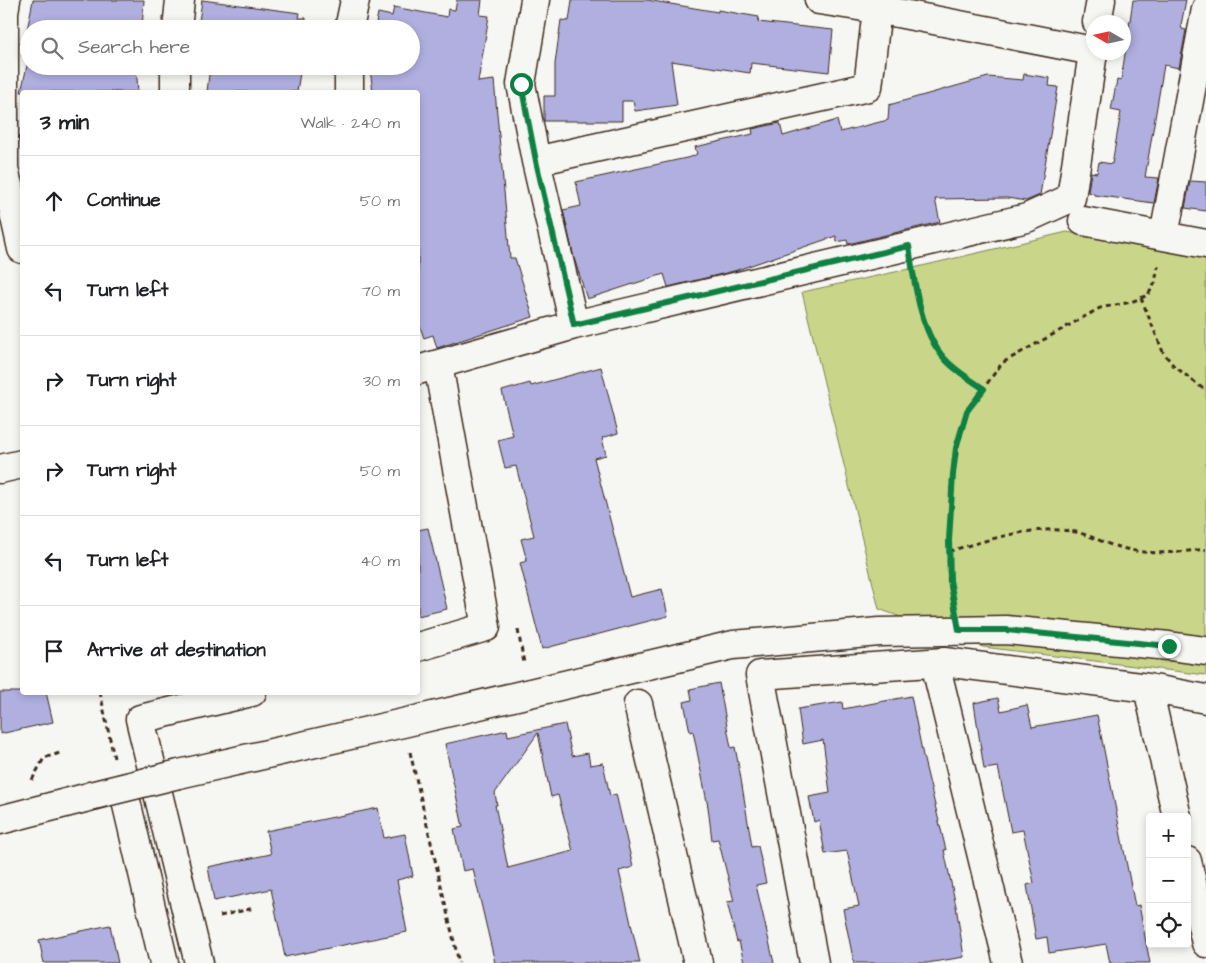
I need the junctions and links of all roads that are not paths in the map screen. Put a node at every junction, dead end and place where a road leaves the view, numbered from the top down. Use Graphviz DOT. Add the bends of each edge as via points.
graph roads {
  1 [pos="6,0"];
  2 [pos="180,0"];
  3 [pos="355,0"];
  4 [pos="535,0"];
  5 [pos="819,0"];
  6 [pos="1101,0"];
  7 [pos="877,9"];
  8 [pos="1206,9"];
  9 [pos="1098,15"];
  10 [pos="178,20"];
  11 [pos="351,20"];
  12 [pos="1086,48"];
  13 [pos="1091,60"];
  14 [pos="175,75"];
  15 [pos="349,75"];
  16 [pos="175,90"];
  17 [pos="349,90"];
  18 [pos="536,161"];
  19 [pos="1083,221"];
  20 [pos="1164,236"];
  21 [pos="20,240"];
  22 [pos="1206,244"];
  23 [pos="574,325"];
  24 [pos="428,367"];
  25 [pos="20,464"];
  26 [pos="0,469"];
  27 [pos="420,646"];
  28 [pos="1206,652"];
  29 [pos="935,663"];
  30 [pos="1148,688"];
  31 [pos="240,695"];
  32 [pos="1206,699"];
  33 [pos="638,704"];
  34 [pos="118,780"];
  35 [pos="1176,813"];
  36 [pos="0,820"];
  37 [pos="1191,878"];
  38 [pos="1206,942"];
  39 [pos="164,963"];
  40 [pos="199,963"];
  41 [pos="698,963"];
  42 [pos="814,963"];
  43 [pos="1008,963"];
  1 -- 21 [label="street" via="4,168"];
  2 -- 10 [label="street"];
  3 -- 11 [label="street"];
  4 -- 18 [label="street" via="521,84"];
  5 -- 7 [label="street"];
  6 -- 9 [label="street"];
  7 -- 12 [label="street"];
  7 -- 18 [label="street" via="868,87"];
  8 -- 20 [label="street"];
  13 -- 23 [label="street" via="1070,198 1027,218"];
  14 -- 16 [label="street"];
  15 -- 17 [label="street"];
  18 -- 23 [label="street"];
  19 -- 20 [label="street"];
  20 -- 22 [label="street"];
  23 -- 24 [label="street"];
  24 -- 27 [label="street" via="486,627"];
  25 -- 26 [label="street"];
  28 -- 34 [label="street, bridge" via="1006,630 879,632 733,645 180,774"];
  29 -- 30 [label="street"];
  29 -- 42 [label="street" via="760,675"];
  29 -- 43 [label="street"];
  30 -- 32 [label="street"];
  30 -- 35 [label="street"];
  31 -- 40 [label="street" via="140,719"];
  33 -- 41 [label="street"];
  34 -- 36 [label="street, bridge" via="90,796"];
  34 -- 39 [label="street"];
  37 -- 38 [label="street"];
}
